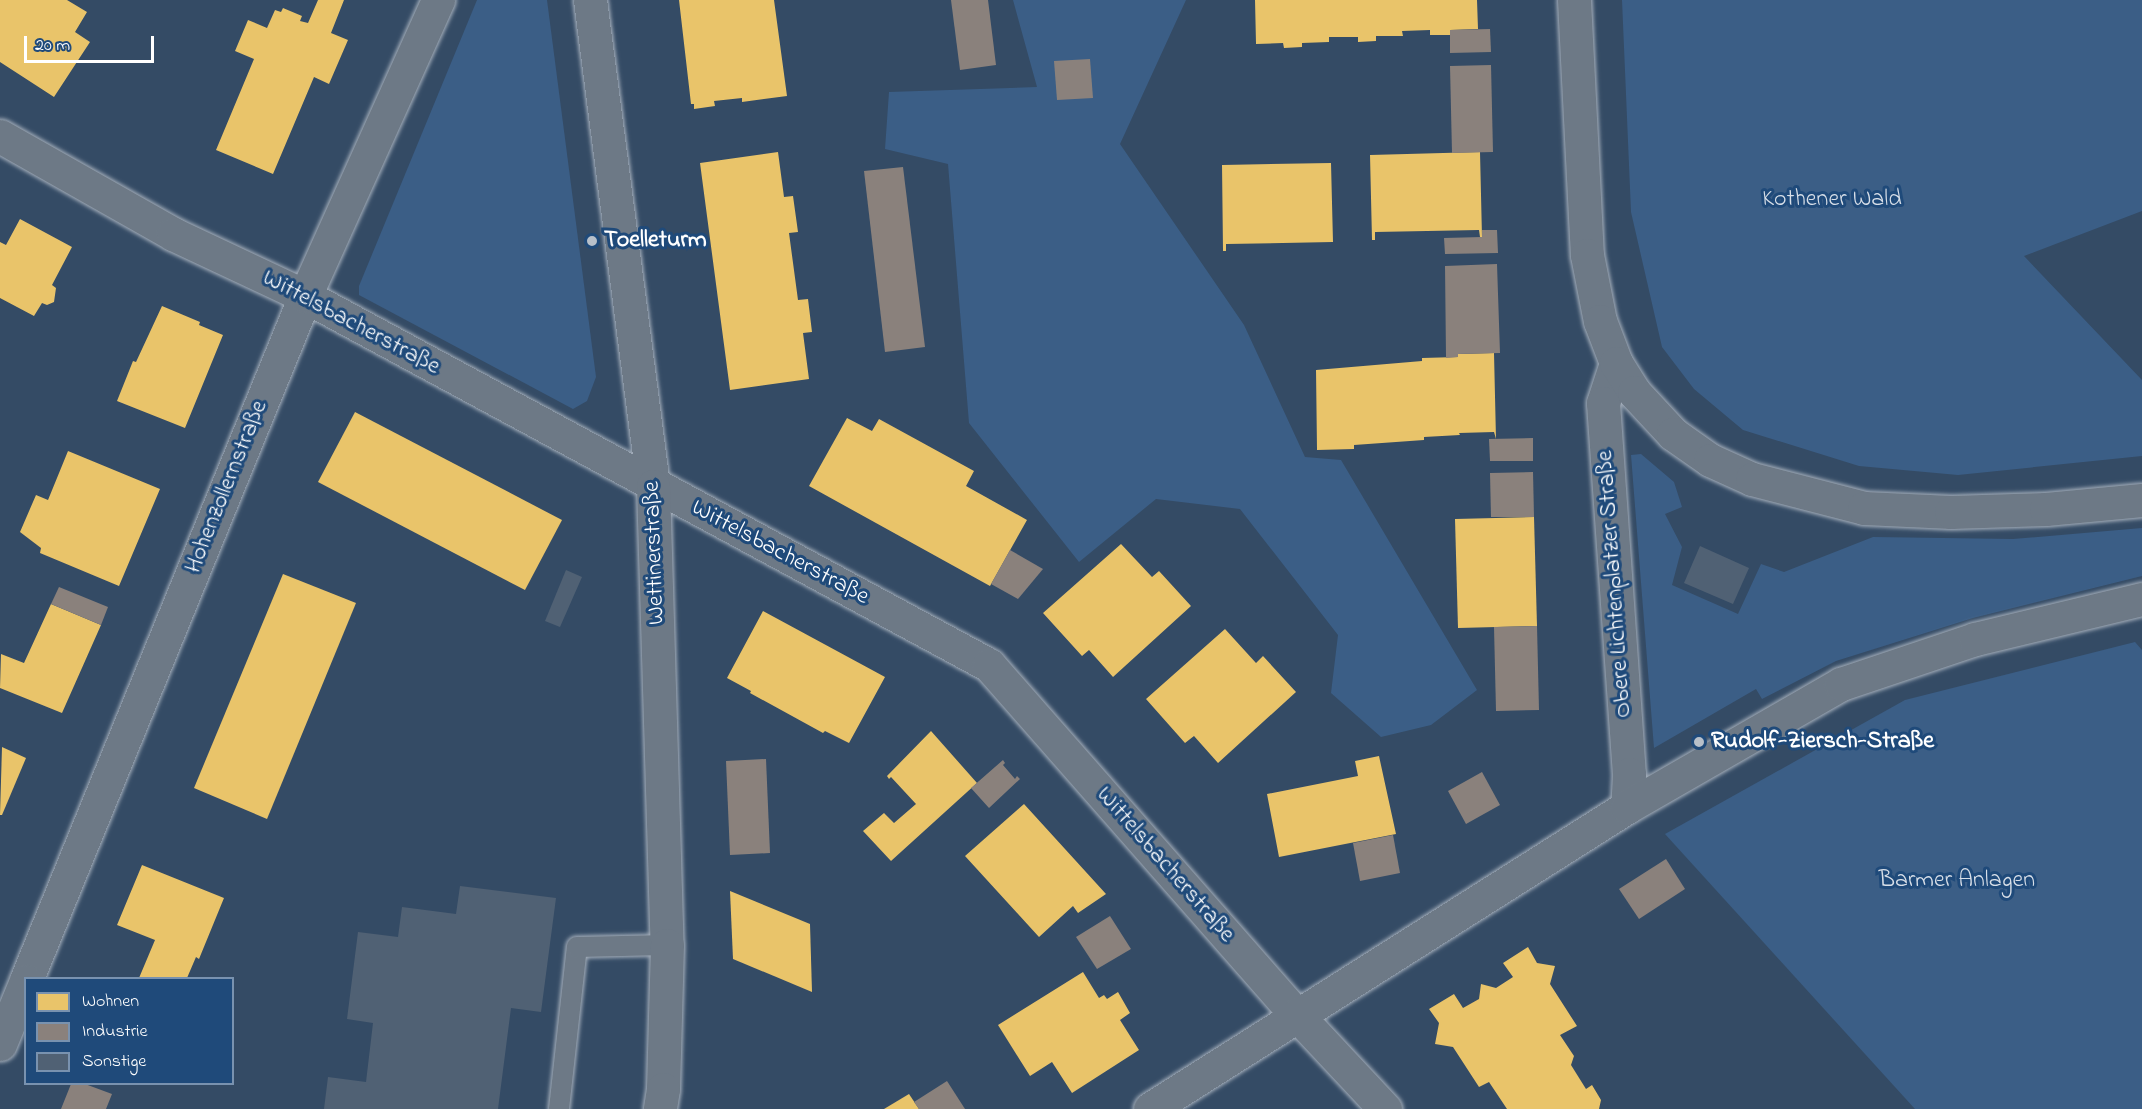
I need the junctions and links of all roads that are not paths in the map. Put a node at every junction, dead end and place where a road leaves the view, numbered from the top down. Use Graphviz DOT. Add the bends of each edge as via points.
graph roads {
  1 [pos="438,0"];
  2 [pos="590,0"];
  3 [pos="1574,0"];
  4 [pos="0,136"];
  5 [pos="305,296"];
  6 [pos="1616,363"];
  7 [pos="653,486"];
  8 [pos="2142,500"];
  9 [pos="2142,599"];
  10 [pos="1627,807"];
  11 [pos="667,945"];
  12 [pos="27,977"];
  13 [pos="24,985"];
  14 [pos="1297,1015"];
  15 [pos="0,1044"];
  16 [pos="559,1109"];
  17 [pos="660,1109"];
  18 [pos="1150,1109"];
  19 [pos="1385,1109"];
  1 -- 5 [label="street, Hohenzollernstraße"];
  2 -- 7 [label="street, Wettinerstraße"];
  3 -- 6 [label="street" via="1587,255 1600,321"];
  4 -- 5 [label="street, Wittelsbacherstraße" via="173,234"];
  5 -- 7 [label="street, Wittelsbacherstraße"];
  5 -- 12 [label="street, Hohenzollernstraße"];
  6 -- 8 [label="street" via="1634,393 1673,434 1710,460 1752,479 1875,508 1951,512"];
  6 -- 10 [label="street, Obere Lichtenplatzer Straße" via="1603,403 1629,774"];
  7 -- 11 [label="street, Wettinerstraße"];
  7 -- 14 [label="street, Wittelsbacherstraße" via="989,665"];
  9 -- 10 [label="street" via="1975,639 1841,684"];
  10 -- 14 [label="street"];
  11 -- 16 [label="lane" via="577,947"];
  11 -- 17 [label="street, Wettinerstraße"];
  13 -- 15 [label="street, Hohenzollernstraße"];
  14 -- 18 [label="street"];
  14 -- 19 [label="street"];
}
